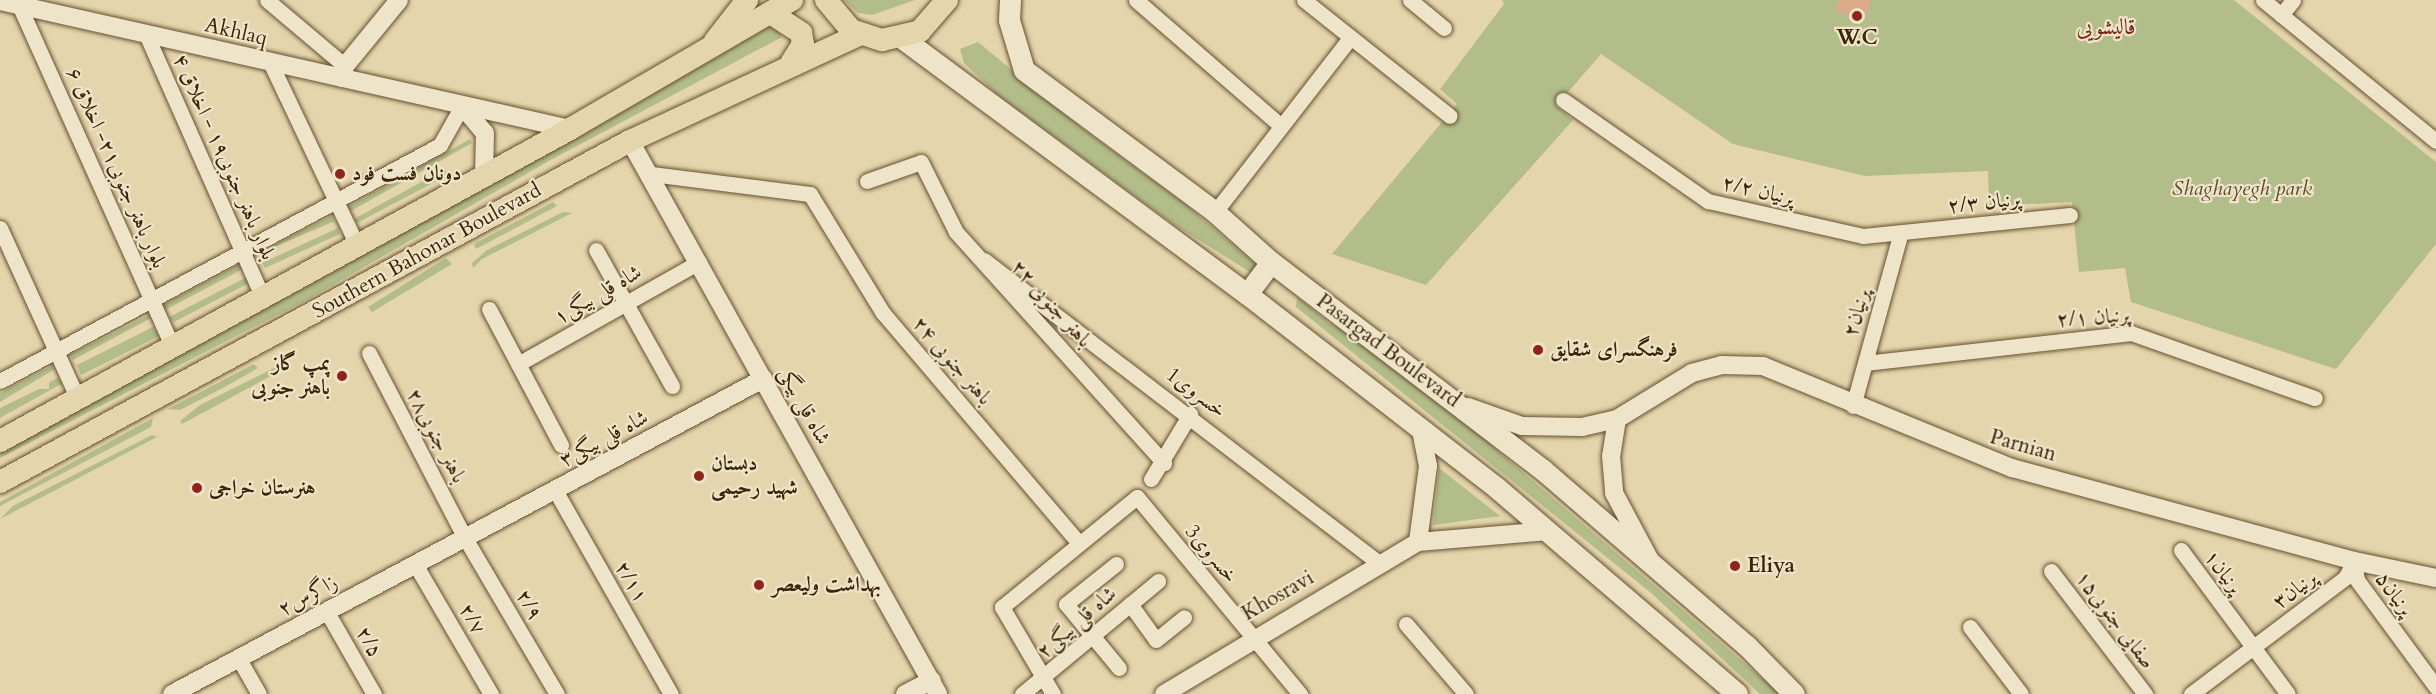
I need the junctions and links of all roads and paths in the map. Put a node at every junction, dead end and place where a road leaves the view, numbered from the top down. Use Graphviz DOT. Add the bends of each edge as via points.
graph roads {
  1 [pos="47,0"];
  2 [pos="267,0"];
  3 [pos="399,0"];
  4 [pos="747,0"];
  5 [pos="792,0"];
  6 [pos="826,0"];
  7 [pos="947,0"];
  8 [pos="1010,0"];
  9 [pos="1136,0"];
  10 [pos="1304,0"];
  11 [pos="1410,0"];
  12 [pos="2262,0"];
  13 [pos="2293,0"];
  14 [pos="0,1"];
  15 [pos="19,5"];
  16 [pos="772,14"];
  17 [pos="2281,15"];
  18 [pos="67,16"];
  19 [pos="1444,28"];
  20 [pos="146,34"];
  21 [pos="860,34"];
  22 [pos="902,38"];
  23 [pos="1350,38"];
  24 [pos="706,52"];
  25 [pos="270,62"];
  26 [pos="791,63"];
  27 [pos="344,72"];
  28 [pos="1563,100"];
  29 [pos="462,106"];
  30 [pos="1450,116"];
  31 [pos="1281,126"];
  32 [pos="570,129"];
  33 [pos="630,141"];
  34 [pos="2436,141"];
  35 [pos="651,174"];
  36 [pos="484,176"];
  37 [pos="867,181"];
  38 [pos="336,201"];
  39 [pos="1215,212"];
  40 [pos="2070,215"];
  41 [pos="0,228"];
  42 [pos="1901,232"];
  43 [pos="357,245"];
  44 [pos="245,249"];
  45 [pos="596,250"];
  46 [pos="984,260"];
  47 [pos="699,262"];
  48 [pos="1271,262"];
  49 [pos="1247,294"];
  50 [pos="263,298"];
  51 [pos="152,299"];
  52 [pos="626,303"];
  53 [pos="489,309"];
  54 [pos="173,348"];
  55 [pos="58,350"];
  56 [pos="369,353"];
  57 [pos="1865,363"];
  58 [pos="518,364"];
  59 [pos="763,379"];
  60 [pos="0,381"];
  61 [pos="672,386"];
  62 [pos="2315,398"];
  63 [pos="78,399"];
  64 [pos="1458,403"];
  65 [pos="1853,406"];
  66 [pos="1190,414"];
  67 [pos="1617,419"];
  68 [pos="1421,429"];
  69 [pos="0,441"];
  70 [pos="561,445"];
  71 [pos="1164,463"];
  72 [pos="1151,479"];
  73 [pos="0,483"];
  74 [pos="555,490"];
  75 [pos="1549,531"];
  76 [pos="465,538"];
  77 [pos="1418,542"];
  78 [pos="1079,543"];
  79 [pos="2181,550"];
  80 [pos="2354,561"];
  81 [pos="415,564"];
  82 [pos="1116,564"];
  83 [pos="1380,564"];
  84 [pos="1652,564"];
  85 [pos="2051,571"];
  86 [pos="2436,578"];
  87 [pos="1158,581"];
  88 [pos="1130,604"];
  89 [pos="327,612"];
  90 [pos="1184,617"];
  91 [pos="1406,624"];
  92 [pos="1970,627"];
  93 [pos="1089,637"];
  94 [pos="1252,637"];
  95 [pos="2254,647"];
  96 [pos="239,659"];
  97 [pos="1119,668"];
  98 [pos="1044,680"];
  99 [pos="935,687"];
  100 [pos="2436,687"];
  101 [pos="172,694"];
  102 [pos="259,694"];
  103 [pos="374,694"];
  104 [pos="491,694"];
  105 [pos="557,694"];
  106 [pos="671,694"];
  107 [pos="905,694"];
  108 [pos="1022,694"];
  109 [pos="1053,694"];
  110 [pos="1164,694"];
  111 [pos="1300,694"];
  112 [pos="1466,694"];
  113 [pos="1737,694"];
  114 [pos="1794,694"];
  115 [pos="2021,694"];
  116 [pos="2145,694"];
  117 [pos="2191,694"];
  118 [pos="2288,694"];
  1 -- 18 [label="street"];
  2 -- 27 [label="street"];
  3 -- 27 [label="street"];
  4 -- 24 [label="main road"];
  5 -- 16 [label="main road, Southern Bahonar Boulevard"];
  6 -- 21 [label="main road" via="840,21"];
  7 -- 22 [label="main road" via="935,19"];
  8 -- 39 [label="main road, Pasargad Boulevard" via="1009,20 1024,70"];
  9 -- 31 [label="street"];
  10 -- 23 [label="street"];
  11 -- 19 [label="street"];
  12 -- 17 [label="street"];
  13 -- 17 [label="street"];
  14 -- 15 [label="street, Akhlaq"];
  15 -- 18 [label="street, Akhlaq"];
  15 -- 51 [label="street, بلوار باهنر جنوبی۲۱- اخلاق ۶"];
  16 -- 24 [label="main road, Southern Bahonar Boulevard"];
  16 -- 26 [label="main road" via="801,33 800,55"];
  17 -- 34 [label="street"];
  18 -- 20 [label="street, Akhlaq"];
  20 -- 25 [label="street, Akhlaq"];
  20 -- 44 [label="street, بلوار باهنر جنوبی۱۹ - اخلاق ۴"];
  21 -- 22 [label="main road"];
  21 -- 26 [label="main road, Southern Bahonar Boulevard"];
  22 -- 49 [label="main road, Pasargad Boulevard"];
  23 -- 30 [label="street"];
  23 -- 31 [label="street"];
  24 -- 32 [label="main road, Southern Bahonar Boulevard"];
  25 -- 27 [label="street, Akhlaq"];
  25 -- 38 [label="street"];
  26 -- 33 [label="main road, Southern Bahonar Boulevard"];
  27 -- 29 [label="street, Akhlaq"];
  28 -- 42 [label="street, پرنیان ۲/۲" via="1708,201 1863,236"];
  29 -- 32 [label="street, Akhlaq"];
  29 -- 36 [label="street" via="484,134"];
  29 -- 38 [label="street" via="440,145"];
  31 -- 39 [label="street"];
  32 -- 36 [label="main road, Southern Bahonar Boulevard"];
  33 -- 35 [label="street, شاه قلی بیگی"];
  33 -- 73 [label="main road, Southern Bahonar Boulevard"];
  35 -- 47 [label="street, شاه قلی بیگی"];
  35 -- 78 [label="street, ۲۴ باهنر جنوبی" via="810,194 883,313"];
  36 -- 43 [label="main road, Southern Bahonar Boulevard"];
  37 -- 46 [label="street, ۲۲ باهنر جنوبی" via="921,162 956,232"];
  38 -- 43 [label="street"];
  38 -- 44 [label="street"];
  39 -- 48 [label="main road, Pasargad Boulevard"];
  40 -- 42 [label="street, پرنیان ۲/۳"];
  41 -- 55 [label="street"];
  42 -- 57 [label="street, پرنیان۲"];
  43 -- 50 [label="main road, Southern Bahonar Boulevard"];
  44 -- 50 [label="street, بلوار باهنر جنوبی۱۹ - اخلاق ۴"];
  44 -- 51 [label="street"];
  45 -- 52 [label="street"];
  46 -- 66 [label="street, خسروى1"];
  46 -- 71 [label="street, ۲۲ باهنر جنوبی"];
  47 -- 52 [label="street, شاه قلی بیگی۱"];
  47 -- 59 [label="street, شاه قلی بیگی"];
  48 -- 49 [label="main road"];
  48 -- 64 [label="main road, Pasargad Boulevard"];
  49 -- 68 [label="main road, Pasargad Boulevard"];
  50 -- 54 [label="main road, Southern Bahonar Boulevard"];
  51 -- 54 [label="street, بلوار باهنر جنوبی۲۱- اخلاق ۶"];
  51 -- 55 [label="street"];
  52 -- 58 [label="street, شاه قلی بیگی۱"];
  52 -- 61 [label="street"];
  53 -- 58 [label="street"];
  54 -- 63 [label="main road, Southern Bahonar Boulevard"];
  55 -- 60 [label="street"];
  55 -- 63 [label="street"];
  56 -- 76 [label="street, باهنر جنوبی۲۸"];
  57 -- 62 [label="street, پرنیان ۲/۱" via="2131,333"];
  57 -- 65 [label="street, پرنیان۲"];
  58 -- 70 [label="street"];
  59 -- 74 [label="street, شاه قلی بیگی۳"];
  59 -- 99 [label="street, شاه قلی بیگی"];
  63 -- 69 [label="main road, Southern Bahonar Boulevard"];
  64 -- 67 [label="street" via="1522,426 1548,429"];
  64 -- 84 [label="main road, Pasargad Boulevard"];
  65 -- 67 [label="street, Parnian" via="1763,366 1722,365 1692,373"];
  65 -- 80 [label="street, Parnian" via="2012,468"];
  66 -- 71 [label="street"];
  66 -- 83 [label="street, خسروى1"];
  67 -- 84 [label="street" via="1611,456 1614,493"];
  68 -- 75 [label="main road, Pasargad Boulevard"];
  68 -- 77 [label="street" via="1428,466"];
  71 -- 72 [label="street"];
  74 -- 76 [label="street, شاه قلی بیگی۳"];
  74 -- 106 [label="street, ۲/۱۱"];
  75 -- 77 [label="street"];
  75 -- 113 [label="main road, Pasargad Boulevard"];
  76 -- 81 [label="street, زاگرس۲"];
  76 -- 105 [label="street, ۲/۹"];
  77 -- 83 [label="street, Khosravi"];
  78 -- 94 [label="street, 3خسروى" via="1137,497"];
  78 -- 98 [label="street" via="1002,607"];
  79 -- 95 [label="street, پرنیان۱"];
  80 -- 86 [label="street, Parnian"];
  80 -- 95 [label="street, پرنیان۳" via="2345,578"];
  80 -- 100 [label="street, پرنیان۵" via="2357,580"];
  81 -- 89 [label="street, زاگرس۲"];
  81 -- 104 [label="street, ۲/۷"];
  82 -- 93 [label="street" via="1066,604"];
  83 -- 94 [label="street, Khosravi"];
  84 -- 114 [label="main road, Pasargad Boulevard"];
  85 -- 116 [label="street, صفایی جنوبی۱۵"];
  87 -- 88 [label="street, شاه قلی بیگی۲"];
  88 -- 90 [label="street" via="1156,640"];
  88 -- 93 [label="street, شاه قلی بیگی۲"];
  89 -- 96 [label="street, زاگرس۲"];
  89 -- 103 [label="street, ۲/۵"];
  91 -- 112 [label="street"];
  92 -- 115 [label="street"];
  93 -- 97 [label="street"];
  93 -- 98 [label="street, شاه قلی بیگی۲"];
  94 -- 110 [label="street, Khosravi"];
  94 -- 111 [label="street, 3خسروى"];
  95 -- 117 [label="street, پرنیان۳"];
  95 -- 118 [label="street, پرنیان۱"];
  96 -- 101 [label="street, زاگرس۲"];
  96 -- 102 [label="street"];
  98 -- 108 [label="street, شاه قلی بیگی۲"];
  98 -- 109 [label="street"];
  99 -- 107 [label="street"];
}
